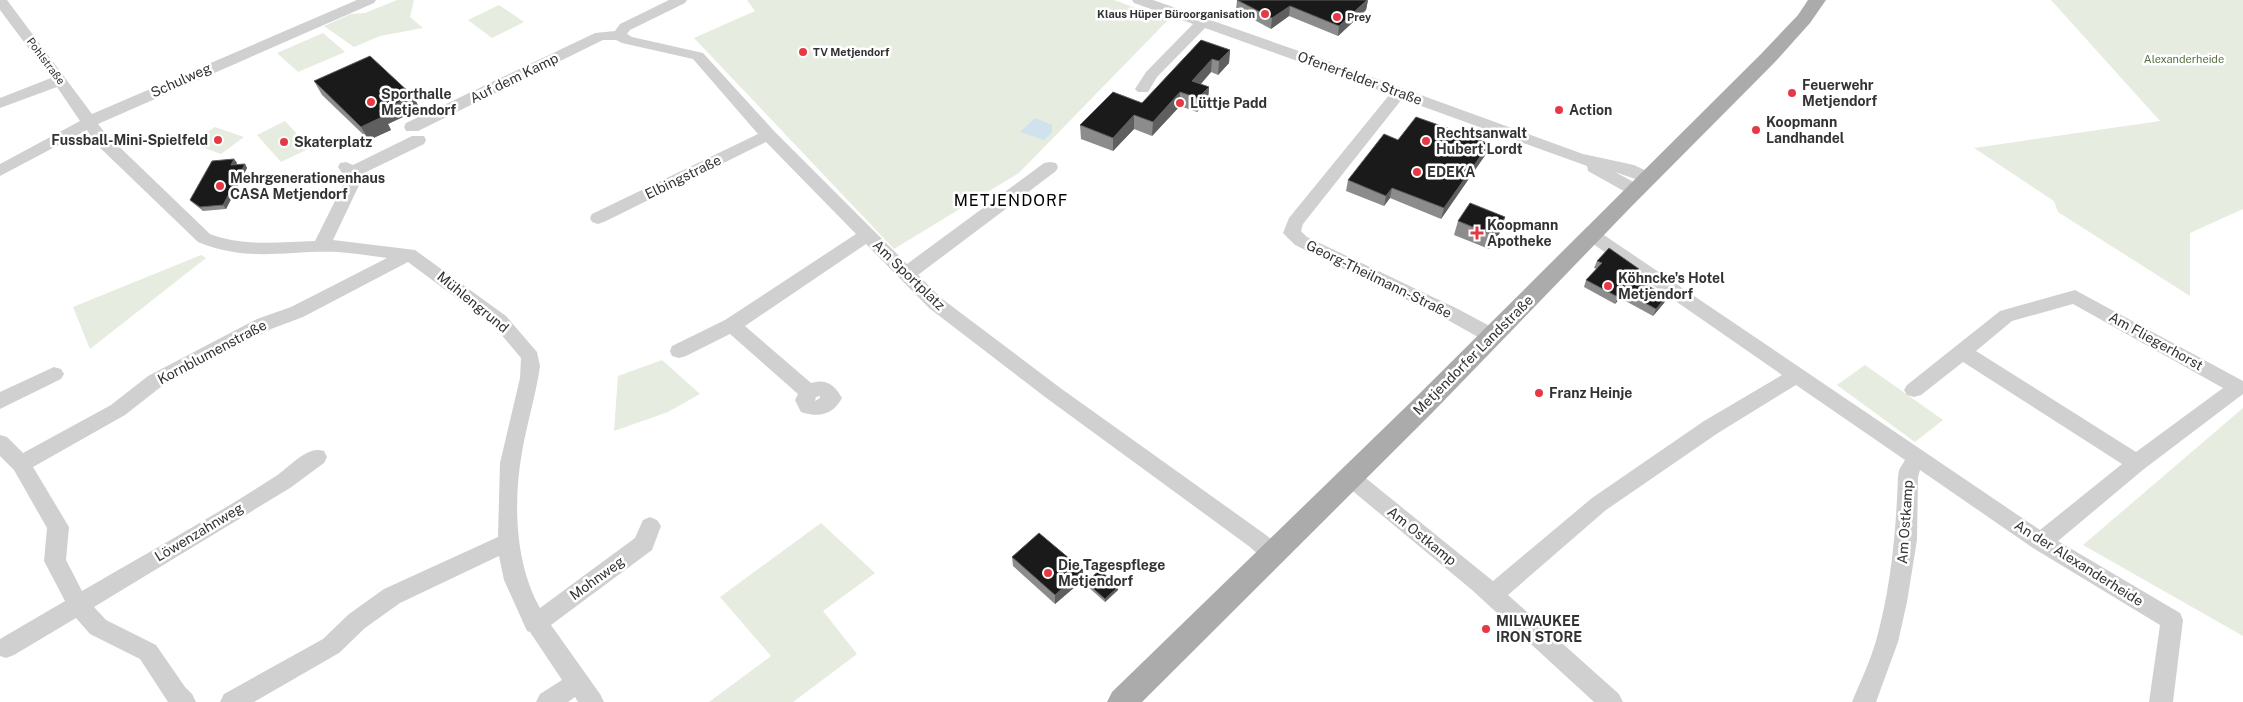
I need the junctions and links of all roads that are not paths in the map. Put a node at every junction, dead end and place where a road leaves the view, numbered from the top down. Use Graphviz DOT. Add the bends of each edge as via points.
graph roads {
  1 [pos="0,0"];
  2 [pos="369,0"];
  3 [pos="680,0"];
  4 [pos="1140,0"];
  5 [pos="1817,0"];
  6 [pos="1202,22"];
  7 [pos="619,35"];
  8 [pos="60,80"];
  9 [pos="1143,89"];
  10 [pos="1399,93"];
  11 [pos="0,103"];
  12 [pos="90,122"];
  13 [pos="768,135"];
  14 [pos="1050,167"];
  15 [pos="0,171"];
  16 [pos="1641,184"];
  17 [pos="598,218"];
  18 [pos="867,235"];
  19 [pos="1592,236"];
  20 [pos="321,246"];
  21 [pos="410,254"];
  22 [pos="906,274"];
  23 [pos="732,325"];
  24 [pos="1492,336"];
  25 [pos="679,351"];
  26 [pos="1962,352"];
  27 [pos="54,374"];
  28 [pos="1797,375"];
  29 [pos="1914,390"];
  30 [pos="808,392"];
  31 [pos="0,401"];
  32 [pos="0,443"];
  33 [pos="318,457"];
  34 [pos="1919,457"];
  35 [pos="21,464"];
  36 [pos="2137,464"];
  37 [pos="1350,477"];
  38 [pos="650,526"];
  39 [pos="510,541"];
  40 [pos="2042,542"];
  41 [pos="1273,554"];
  42 [pos="1493,594"];
  43 [pos="78,604"];
  44 [pos="535,624"];
  45 [pos="6,648"];
  46 [pos="578,682"];
  47 [pos="184,702"];
  48 [pos="232,702"];
  49 [pos="548,702"];
  50 [pos="592,702"];
  51 [pos="1122,702"];
  52 [pos="1611,702"];
  53 [pos="1864,702"];
  54 [pos="2161,702"];
  1 -- 8 [label="street, Pohlstraße"];
  2 -- 12 [label="street, Schulweg" via="227,59"];
  3 -- 7 [label="street" via="625,27"];
  4 -- 6 [label="street, Ofenerfelder Straße"];
  5 -- 16 [label="main road, Metjendorfer Landstraße" via="1768,58"];
  6 -- 9 [label="street" via="1151,75"];
  6 -- 10 [label="street, Ofenerfelder Straße"];
  7 -- 13 [label="street, Am Sportplatz" via="627,40 698,56"];
  7 -- 20 [label="street, Auf dem Kamp" via="600,36 348,170 354,179"];
  8 -- 11 [label="street"];
  8 -- 12 [label="street, Pohlstraße"];
  10 -- 16 [label="street, Ofenerfelder Straße"];
  10 -- 24 [label="street, Georg-Theilmann-Straße" via="1295,222 1292,233 1295,238 1318,250"];
  12 -- 15 [label="street, Schulweg"];
  12 -- 20 [label="street" via="100,138 204,238 245,250"];
  13 -- 17 [label="street, Elbingstraße"];
  13 -- 18 [label="street, Am Sportplatz"];
  14 -- 22 [label="street"];
  16 -- 19 [label="main road, Metjendorfer Landstraße"];
  18 -- 22 [label="street, Am Sportplatz"];
  18 -- 23 [label="street"];
  19 -- 24 [label="main road, Metjendorfer Landstraße"];
  19 -- 28 [label="street"];
  20 -- 21 [label="street"];
  21 -- 35 [label="street, Kornblumenstraße" via="155,381 118,410"];
  21 -- 39 [label="street, Mühlengrund" via="500,321 530,357 529,382 510,463"];
  22 -- 41 [label="street, Am Sportplatz" via="935,303"];
  23 -- 25 [label="street"];
  23 -- 30 [label="street"];
  24 -- 37 [label="main road, Metjendorfer Landstraße"];
  26 -- 29 [label="street, Am Fliegerhorst"];
  26 -- 36 [label="street"];
  26 -- 36 [label="street, Am Fliegerhorst" via="2006,316 2075,297 2238,387"];
  27 -- 31 [label="street"];
  28 -- 34 [label="street"];
  28 -- 42 [label="street" via="1711,427 1599,504"];
  32 -- 35 [label="street"];
  33 -- 43 [label="street, Löwenzahnweg" via="283,482"];
  34 -- 40 [label="street, An der Alexanderheide"];
  34 -- 53 [label="street, Am Ostkamp" via="1909,470 1906,540 1887,642"];
  35 -- 43 [label="street" via="58,527 56,561"];
  36 -- 40 [label="street, Am Fliegerhorst"];
  37 -- 41 [label="main road, Metjendorfer Landstraße"];
  37 -- 42 [label="street, Am Ostkamp"];
  38 -- 44 [label="street, Mohnweg" via="644,544"];
  39 -- 44 [label="street, Mühlengrund" via="514,579"];
  39 -- 48 [label="street" via="392,596 357,621 331,646"];
  40 -- 54 [label="street, An der Alexanderheide" via="2172,620"];
  41 -- 51 [label="main road, Metjendorfer Landstraße"];
  42 -- 52 [label="street, Am Ostkamp"];
  43 -- 45 [label="street"];
  43 -- 47 [label="street" via="98,627 148,652"];
  44 -- 46 [label="street, Mühlengrund"];
  46 -- 49 [label="street"];
  46 -- 50 [label="street, Mühlengrund"];
}
